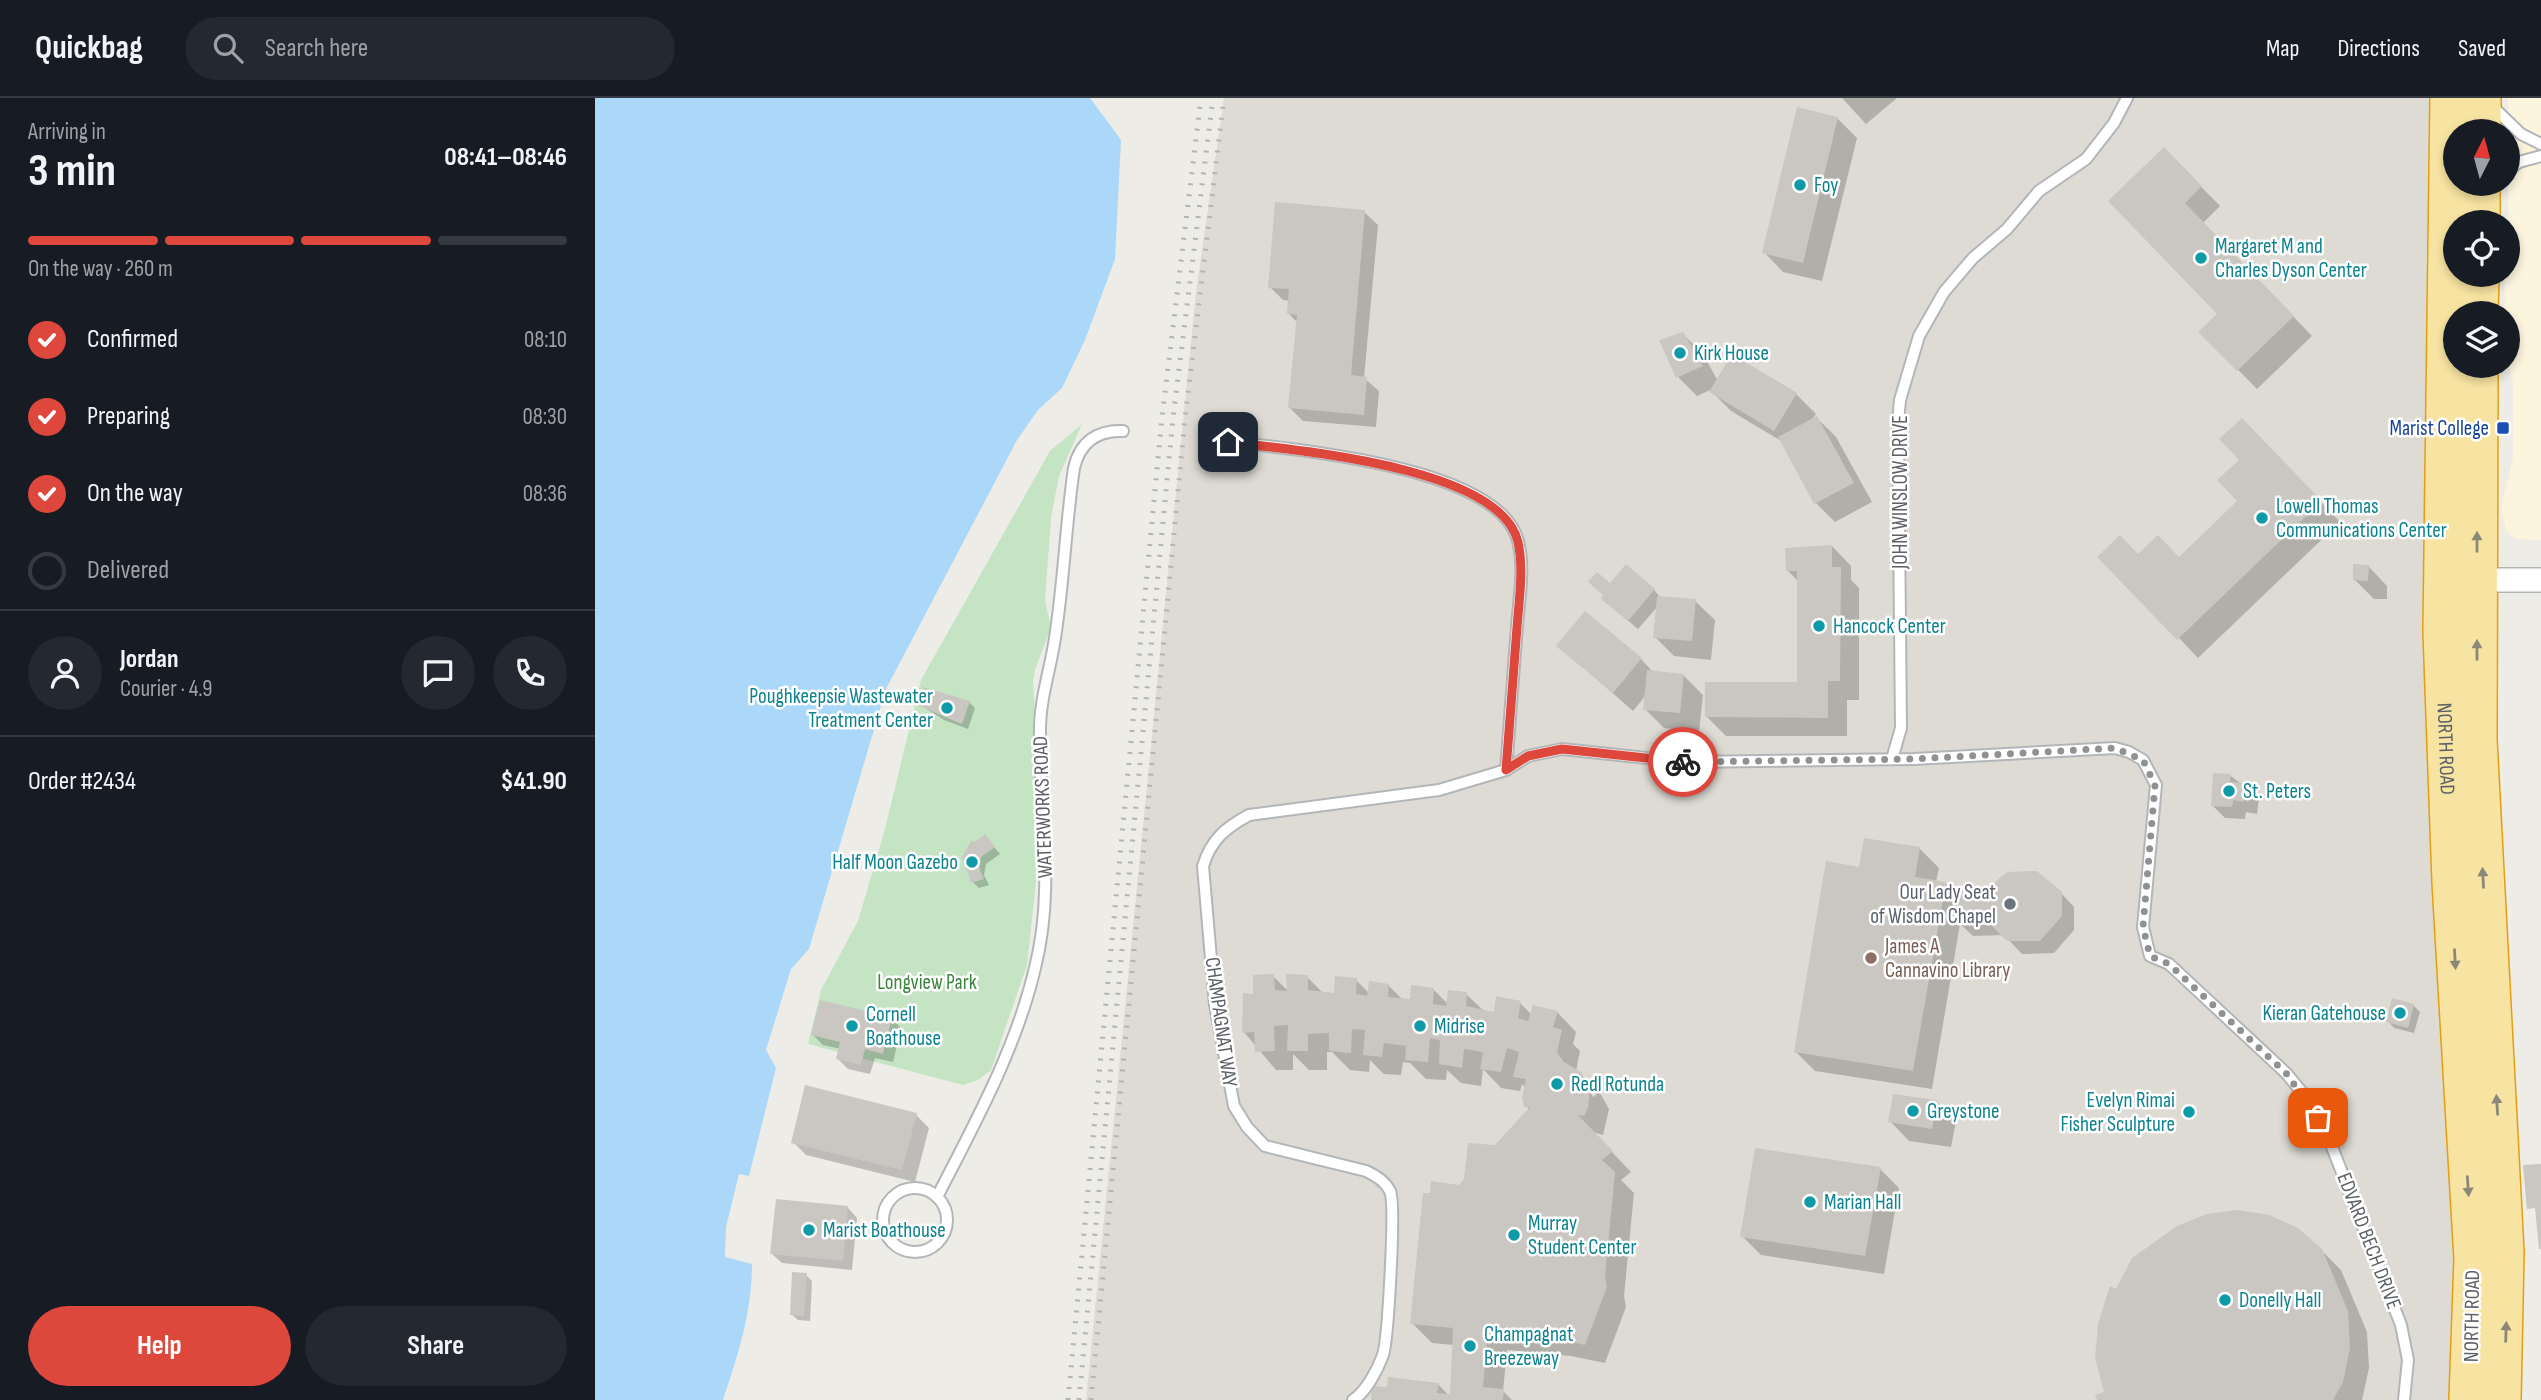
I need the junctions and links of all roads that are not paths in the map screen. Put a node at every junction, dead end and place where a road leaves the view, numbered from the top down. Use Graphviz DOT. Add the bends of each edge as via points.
graph roads {
  1 [pos="2127,98"];
  2 [pos="2449,98"];
  3 [pos="2484,98"];
  4 [pos="2483,119"];
  5 [pos="2541,144"];
  6 [pos="2541,156"];
  7 [pos="2520,162"];
  8 [pos="2478,378"];
  9 [pos="1123,431"];
  10 [pos="1206,439"];
  11 [pos="2460,580"];
  12 [pos="2541,580"];
  13 [pos="1892,759"];
  14 [pos="1506,770"];
  15 [pos="937,1196"];
  16 [pos="1353,1400"];
  17 [pos="2405,1400"];
  18 [pos="2468,1400"];
  19 [pos="2502,1400"];
  1 -- 13 [label="lane, JOHN WINSLOW DRIVE" via="2115,123 2086,159 2039,191 2007,229 1973,258 1944,292 1919,336 1898,422 1901,728"];
  2 -- 11 [label="highway, NORTH ROAD"];
  3 -- 4 [label="highway"];
  3 -- 5 [label="lane" via="2512,127"];
  6 -- 7 [label="lane"];
  11 -- 8 [label="highway, NORTH ROAD, one-way"];
  9 -- 15 [label="lane, WATERWORKS ROAD" via="1106,432 1087,442 1074,468 1056,633 1041,701 1047,881 1035,969 995,1079"];
  10 -- 14 [label="lane" via="1318,451 1414,474 1451,484 1506,519 1518,540 1521,575"];
  11 -- 12 [label="street"];
  11 -- 18 [label="highway, NORTH ROAD, one-way" via="2448,830 2473,1259"];
  19 -- 11 [label="highway, NORTH ROAD, one-way" via="2505,1252 2480,814"];
  13 -- 14 [label="lane" via="1684,762 1562,749 1528,756"];
  13 -- 17 [label="lane, EDVARD BECH DRIVE" via="2100,749 2129,752 2143,760 2155,785 2143,927 2150,956 2169,964 2286,1073 2310,1102 2327,1134 2401,1325 2408,1360"];
  14 -- 16 [label="lane, CHAMPAGNAT WAY" via="1439,790 1249,815 1226,827 1209,847 1203,866 1215,1005 1234,1106 1265,1146 1366,1171 1378,1176 1390,1192 1394,1224 1383,1354 1361,1395"];
  15 -- 15 [label="lane" via="918,1188 898,1192 891,1199 882,1219 893,1245 902,1251 925,1252 943,1238 947,1216"];
}
